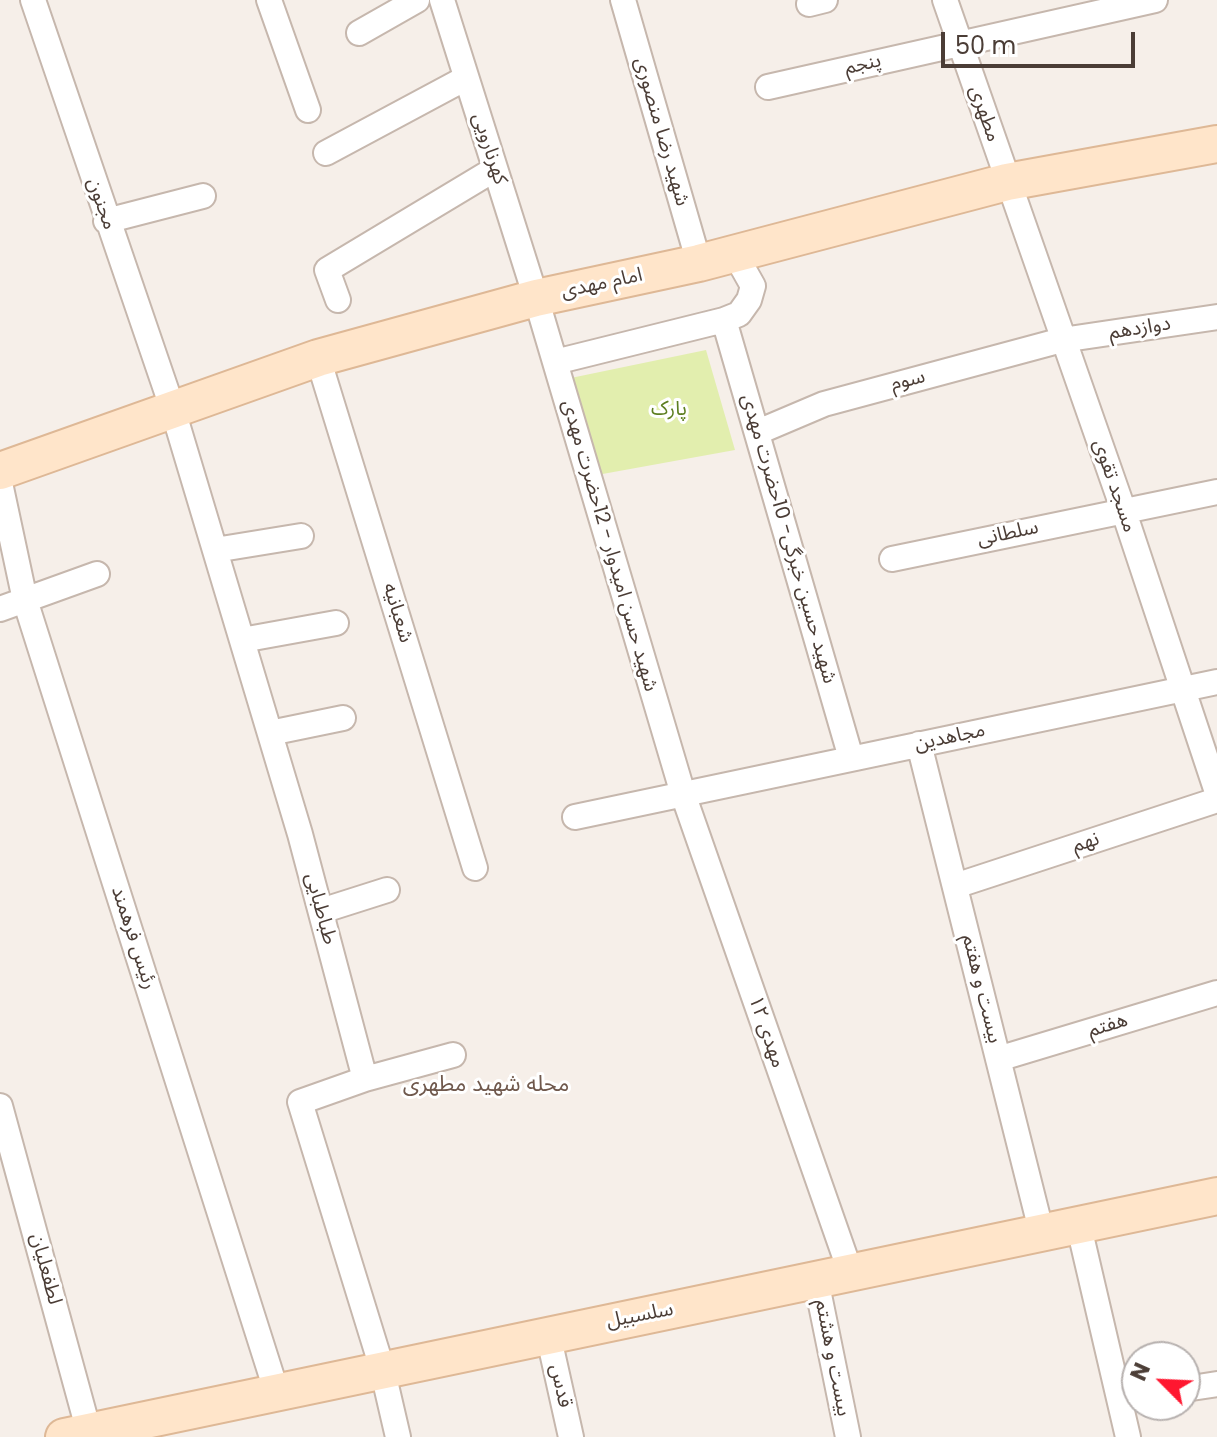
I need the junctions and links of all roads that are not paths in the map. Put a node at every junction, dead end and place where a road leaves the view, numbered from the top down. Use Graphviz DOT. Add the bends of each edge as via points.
graph roads {
  1 [pos="33,0"];
  2 [pos="269,0"];
  3 [pos="417,0"];
  4 [pos="442,0"];
  5 [pos="623,0"];
  6 [pos="945,0"];
  7 [pos="1155,0"];
  8 [pos="359,33"];
  9 [pos="959,44"];
  10 [pos="466,78"];
  11 [pos="768,87"];
  12 [pos="308,110"];
  13 [pos="1217,144"];
  14 [pos="326,153"];
  15 [pos="495,169"];
  16 [pos="1007,182"];
  17 [pos="203,196"];
  18 [pos="106,221"];
  19 [pos="735,254"];
  20 [pos="699,263"];
  21 [pos="536,298"];
  22 [pos="338,300"];
  23 [pos="1217,317"];
  24 [pos="724,320"];
  25 [pos="1062,340"];
  26 [pos="318,358"];
  27 [pos="555,362"];
  28 [pos="172,407"];
  29 [pos="758,432"];
  30 [pos="0,471"];
  31 [pos="0,483"];
  32 [pos="1217,492"];
  33 [pos="1123,509"];
  34 [pos="301,536"];
  35 [pos="215,550"];
  36 [pos="892,559"];
  37 [pos="97,574"];
  38 [pos="25,600"];
  39 [pos="0,609"];
  40 [pos="336,623"];
  41 [pos="242,640"];
  42 [pos="1217,682"];
  43 [pos="1183,689"];
  44 [pos="343,718"];
  45 [pos="270,733"];
  46 [pos="919,744"];
  47 [pos="851,758"];
  48 [pos="1217,792"];
  49 [pos="683,794"];
  50 [pos="1217,800"];
  51 [pos="575,817"];
  52 [pos="475,868"];
  53 [pos="955,886"];
  54 [pos="387,890"];
  55 [pos="321,911"];
  56 [pos="1217,993"];
  57 [pos="453,1055"];
  58 [pos="998,1059"];
  59 [pos="365,1079"];
  60 [pos="0,1106"];
  61 [pos="1217,1196"];
  62 [pos="1079,1227"];
  63 [pos="1042,1234"];
  64 [pos="850,1271"];
  65 [pos="816,1280"];
  66 [pos="548,1334"];
  67 [pos="382,1368"];
  68 [pos="1121,1374"];
  69 [pos="276,1390"];
  70 [pos="187,1424"];
  71 [pos="77,1434"];
  72 [pos="398,1437"];
  73 [pos="571,1437"];
  74 [pos="848,1437"];
  1 -- 18 [label="street, مجنون"];
  2 -- 12 [label="street"];
  3 -- 8 [label="street"];
  4 -- 10 [label="street, کهرنارویی"];
  5 -- 20 [label="street, شهید رضا منصوری"];
  6 -- 9 [label="street, مطهری"];
  7 -- 9 [label="street, پنجم"];
  9 -- 11 [label="street, پنجم"];
  9 -- 16 [label="street, مطهری"];
  10 -- 14 [label="street"];
  10 -- 15 [label="street, کهرنارویی"];
  13 -- 16 [label="main road, امام مهدی"];
  15 -- 21 [label="street, کهرنارویی"];
  15 -- 22 [label="street" via="327,270"];
  16 -- 19 [label="main road, امام مهدی"];
  16 -- 25 [label="street, مسجد تقوی"];
  17 -- 18 [label="street"];
  18 -- 28 [label="street, مجنون"];
  19 -- 20 [label="main road, امام مهدی"];
  19 -- 24 [label="street" via="753,286 739,314"];
  20 -- 21 [label="main road, امام مهدی"];
  21 -- 26 [label="main road, امام مهدی"];
  21 -- 27 [label="street, شهید حسن امیدوار - 12حضرت مهدی"];
  23 -- 25 [label="street, دوازدهم"];
  24 -- 27 [label="street"];
  24 -- 29 [label="street, شهید حسین خبرگی- 10حضرت مهدی"];
  25 -- 29 [label="street, سوم" via="824,404"];
  25 -- 33 [label="street, مسجد تقوی"];
  26 -- 28 [label="main road, امام مهدی"];
  26 -- 52 [label="street, شعبانیه"];
  27 -- 49 [label="street, شهید حسن امیدوار - 12حضرت مهدی"];
  28 -- 30 [label="main road, امام مهدی"];
  28 -- 35 [label="street, طباطبایی"];
  29 -- 47 [label="street, شهید حسین خبرگی- 10حضرت مهدی"];
  31 -- 38 [label="street, رئیس فرهمند"];
  32 -- 33 [label="street, سلطانی"];
  33 -- 36 [label="street, سلطانی"];
  33 -- 43 [label="street, مسجد تقوی"];
  34 -- 35 [label="street"];
  35 -- 41 [label="street, طباطبایی"];
  37 -- 38 [label="street"];
  38 -- 39 [label="street"];
  38 -- 69 [label="street, رئیس فرهمند"];
  40 -- 41 [label="street"];
  41 -- 45 [label="street, طباطبایی"];
  42 -- 43 [label="street, مجاهدین"];
  43 -- 46 [label="street, مجاهدین"];
  43 -- 48 [label="street, مسجد تقوی"];
  44 -- 45 [label="street"];
  45 -- 55 [label="street, طباطبایی"];
  46 -- 47 [label="street, مجاهدین"];
  46 -- 53 [label="street, بیست و هفتم"];
  47 -- 49 [label="street, مجاهدین"];
  49 -- 51 [label="street, مجاهدین"];
  49 -- 64 [label="street, مهدی ۱۲"];
  50 -- 53 [label="street, نهم"];
  53 -- 58 [label="street, بیست و هفتم"];
  54 -- 55 [label="street"];
  55 -- 59 [label="street, طباطبایی"];
  56 -- 58 [label="street, هفتم"];
  57 -- 59 [label="street"];
  58 -- 63 [label="street, بیست و هفتم"];
  59 -- 67 [label="street" via="300,1102"];
  60 -- 71 [label="street, لطفعلیان"];
  61 -- 62 [label="main road, سلسبیل"];
  62 -- 63 [label="main road, سلسبیل"];
  62 -- 68 [label="street"];
  63 -- 64 [label="main road, سلسبیل"];
  64 -- 65 [label="main road, سلسبیل"];
  65 -- 66 [label="main road, سلسبیل"];
  65 -- 74 [label="street, بیست و هشتم"];
  66 -- 67 [label="main road, سلسبیل"];
  66 -- 73 [label="street, قدس"];
  67 -- 69 [label="main road, سلسبیل"];
  67 -- 72 [label="street"];
  69 -- 70 [label="main road, سلسبیل"];
  70 -- 71 [label="main road, سلسبیل"];
}
